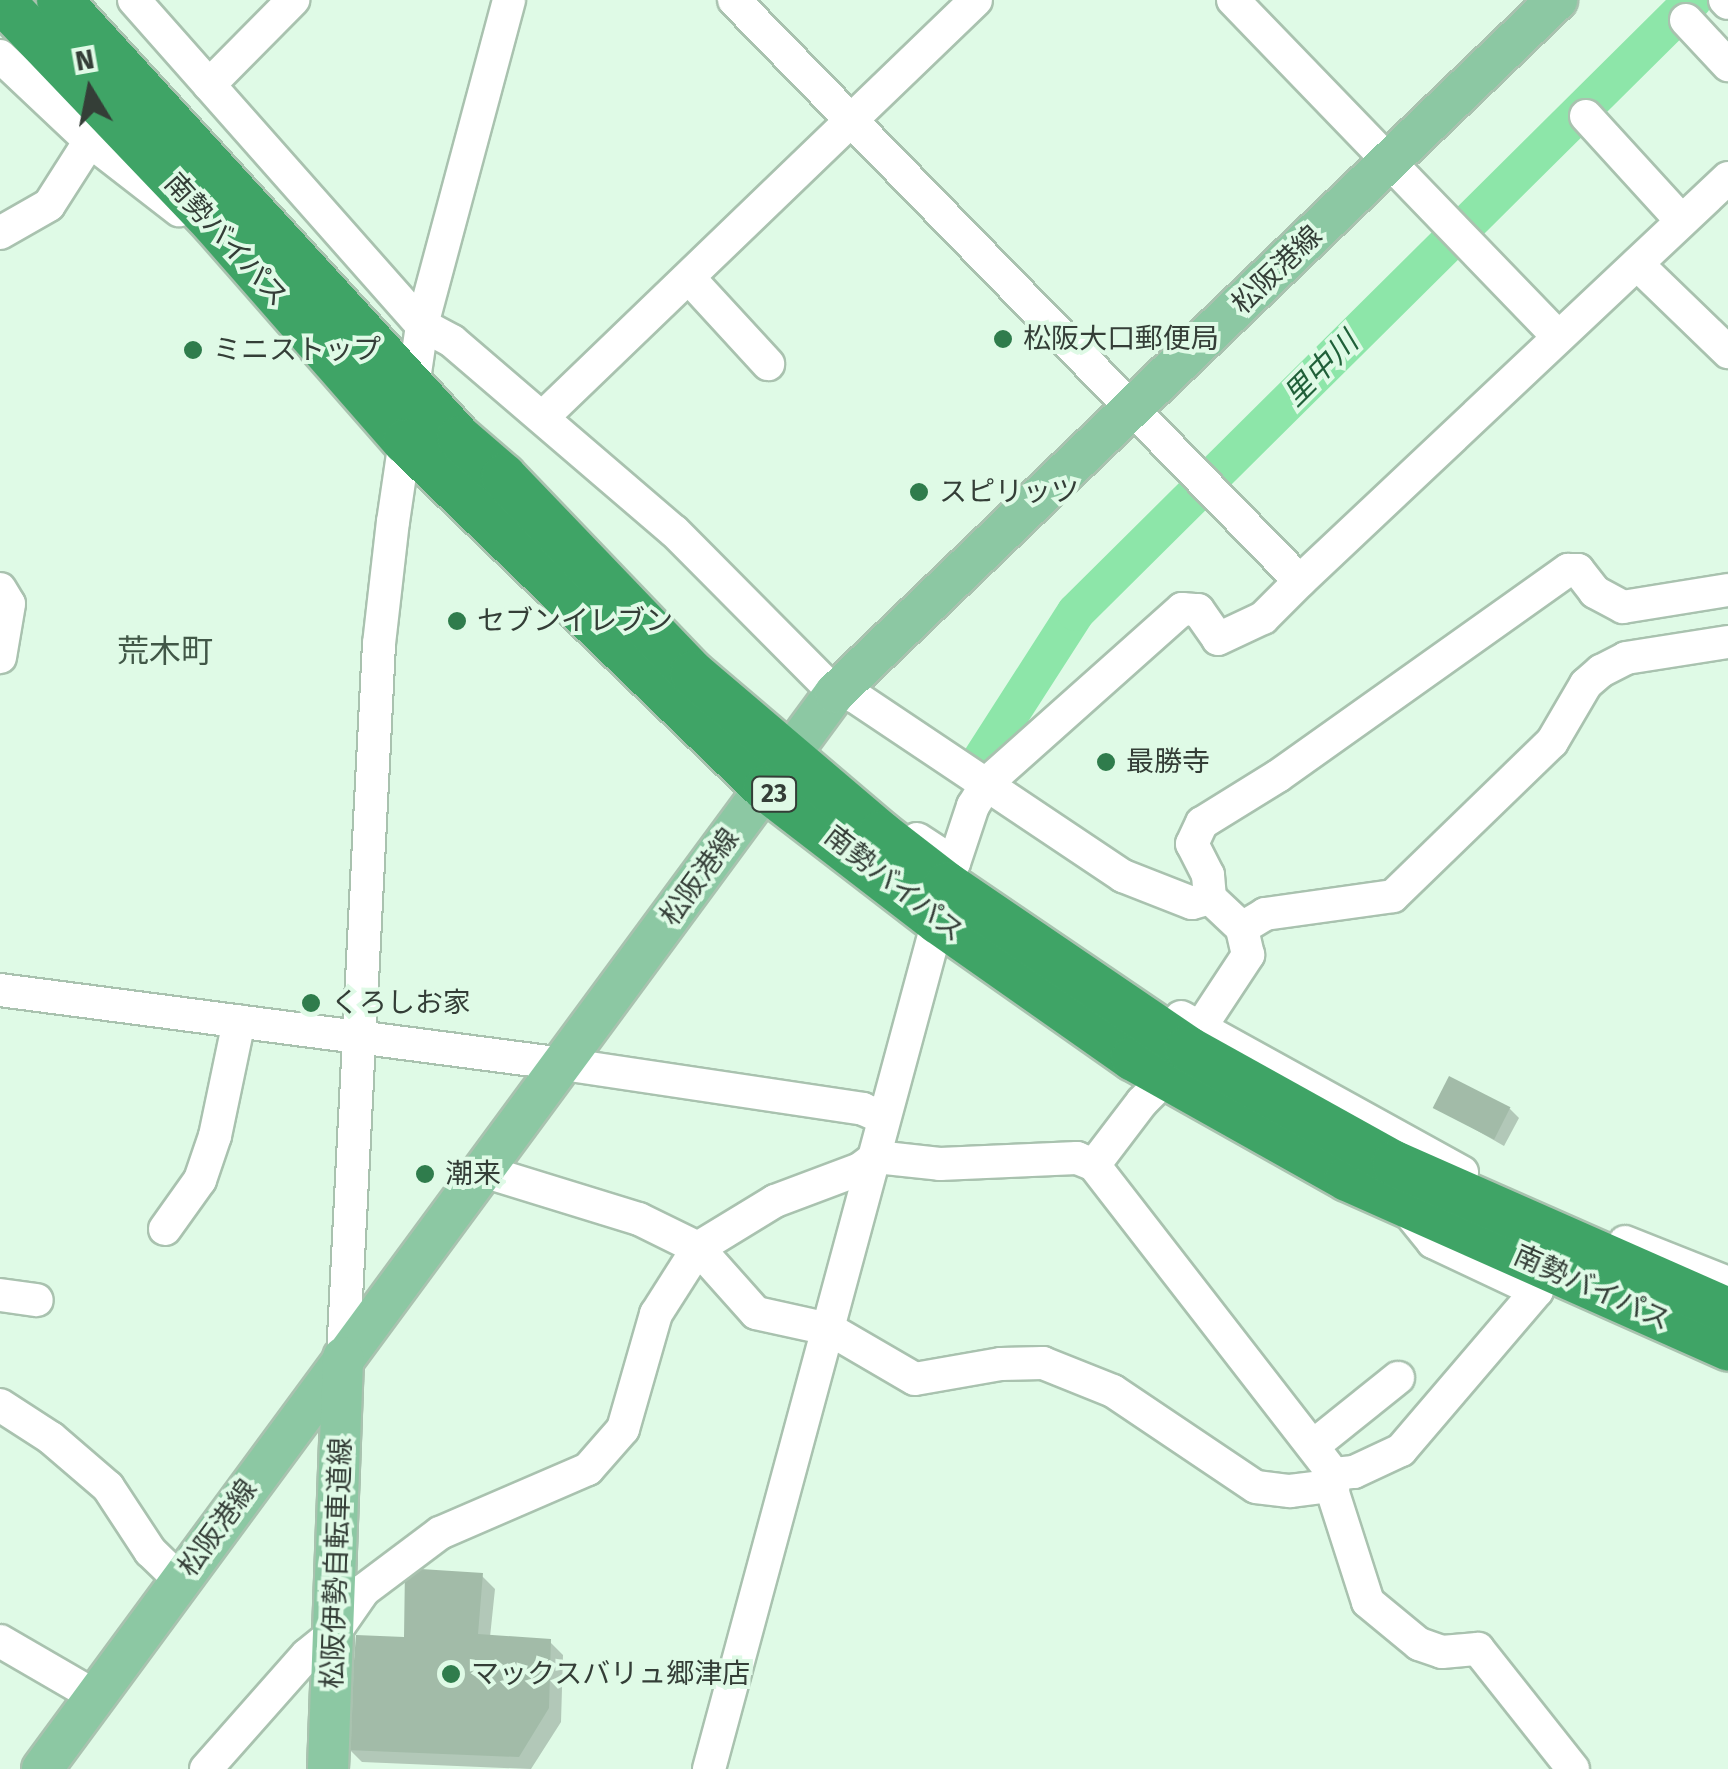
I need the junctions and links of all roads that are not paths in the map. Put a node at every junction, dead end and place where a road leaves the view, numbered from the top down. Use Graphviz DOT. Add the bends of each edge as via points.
graph roads {
  1 [pos="1,0"];
  2 [pos="59,0"];
  3 [pos="134,0"];
  4 [pos="292,0"];
  5 [pos="509,0"];
  6 [pos="734,0"];
  7 [pos="976,0"];
  8 [pos="1233,0"];
  9 [pos="1557,0"];
  10 [pos="1686,20"];
  11 [pos="0,56"];
  12 [pos="1728,65"];
  13 [pos="210,85"];
  14 [pos="1586,116"];
  15 [pos="848,122"];
  16 [pos="90,141"];
  17 [pos="1390,162"];
  18 [pos="1728,178"];
  19 [pos="1682,221"];
  20 [pos="214,223"];
  21 [pos="0,234"];
  22 [pos="1637,264"];
  23 [pos="689,278"];
  24 [pos="422,325"];
  25 [pos="1558,336"];
  26 [pos="1728,352"];
  27 [pos="768,364"];
  28 [pos="414,385"];
  29 [pos="1132,409"];
  30 [pos="543,417"];
  31 [pos="404,441"];
  32 [pos="1300,581"];
  33 [pos="0,589"];
  34 [pos="1728,590"];
  35 [pos="1728,642"];
  36 [pos="0,657"];
  37 [pos="836,693"];
  38 [pos="777,771"];
  39 [pos="988,782"];
  40 [pos="880,833"];
  41 [pos="954,863"];
  42 [pos="1210,898"];
  43 [pos="938,921"];
  44 [pos="1242,928"];
  45 [pos="0,990"];
  46 [pos="238,1022"];
  47 [pos="360,1038"];
  48 [pos="1185,1051"];
  49 [pos="564,1064"];
  50 [pos="883,1118"];
  51 [pos="876,1157"];
  52 [pos="1094,1165"];
  53 [pos="482,1172"];
  54 [pos="1400,1202"];
  55 [pos="165,1230"];
  56 [pos="1604,1245"];
  57 [pos="698,1248"];
  58 [pos="1728,1283"];
  59 [pos="0,1295"];
  60 [pos="36,1300"];
  61 [pos="1728,1310"];
  62 [pos="829,1329"];
  63 [pos="1728,1348"];
  64 [pos="343,1357"];
  65 [pos="1398,1378"];
  66 [pos="0,1404"];
  67 [pos="1313,1446"];
  68 [pos="1334,1474"];
  69 [pos="180,1580"];
  70 [pos="334,1633"];
  71 [pos="0,1641"];
  72 [pos="95,1696"];
  73 [pos="42,1769"];
  74 [pos="206,1769"];
  75 [pos="328,1769"];
  76 [pos="709,1769"];
  77 [pos="1573,1769"];
  1 -- 20 [label="highway, 南勢バイパス / 23"];
  2 -- 28 [label="highway, 南勢バイパス / 23"];
  3 -- 13 [label="street"];
  4 -- 13 [label="street"];
  5 -- 24 [label="street"];
  6 -- 15 [label="street"];
  7 -- 15 [label="street"];
  8 -- 17 [label="street"];
  9 -- 17 [label="main road, 松阪港線"];
  10 -- 12 [label="street"];
  11 -- 16 [label="street"];
  13 -- 24 [label="street"];
  14 -- 19 [label="street"];
  15 -- 23 [label="street"];
  15 -- 29 [label="street"];
  16 -- 20 [label="street" via="205,230"];
  16 -- 21 [label="street" via="50,205"];
  17 -- 25 [label="street"];
  17 -- 29 [label="main road, 松阪港線"];
  18 -- 19 [label="street"];
  19 -- 22 [label="street"];
  20 -- 31 [label="highway, 南勢バイパス / 23"];
  22 -- 25 [label="street"];
  22 -- 26 [label="street"];
  23 -- 27 [label="street"];
  23 -- 30 [label="street"];
  24 -- 28 [label="street"];
  24 -- 30 [label="street" via="452,341"];
  25 -- 32 [label="street"];
  28 -- 31 [label="street"];
  28 -- 38 [label="highway, 南勢バイパス / 23" via="458,438 692,673"];
  29 -- 32 [label="street"];
  29 -- 37 [label="main road, 松阪港線"];
  30 -- 37 [label="street" via="674,532"];
  31 -- 38 [label="highway, 南勢バイパス / 23"];
  31 -- 47 [label="street" via="380,644"];
  32 -- 39 [label="street" via="1262,618 1218,639 1198,610 1182,609"];
  33 -- 36 [label="street" via="8,604"];
  34 -- 42 [label="street" via="1623,607 1595,592 1578,570 1568,570 1202,823 1192,844 1208,875"];
  35 -- 44 [label="street" via="1626,658 1601,671 1552,742 1394,896 1265,914"];
  37 -- 38 [label="main road, 松阪港線"];
  37 -- 39 [label="street" via="854,696"];
  38 -- 40 [label="highway, 南勢バイパス / 23"];
  38 -- 43 [label="highway, 南勢バイパス / 23"];
  38 -- 49 [label="main road, 松阪港線"];
  39 -- 41 [label="street"];
  39 -- 42 [label="street" via="1123,876 1192,903"];
  40 -- 41 [label="street" via="890,821"];
  40 -- 48 [label="highway, 南勢バイパス / 23"];
  41 -- 48 [label="street"];
  42 -- 44 [label="street"];
  43 -- 48 [label="highway, 南勢バイパス / 23" via="1133,1058"];
  43 -- 50 [label="street"];
  44 -- 48 [label="street" via="1248,955"];
  45 -- 46 [label="street"];
  46 -- 47 [label="street"];
  46 -- 55 [label="street" via="200,1180"];
  47 -- 49 [label="street"];
  47 -- 64 [label="street"];
  48 -- 52 [label="street"];
  48 -- 54 [label="highway, 南勢バイパス / 23" via="1347,1178"];
  48 -- 56 [label="highway, 南勢バイパス / 23" via="1394,1163"];
  49 -- 50 [label="street" via="862,1109"];
  49 -- 53 [label="main road, 松阪港線"];
  50 -- 51 [label="street"];
  51 -- 52 [label="street" via="940,1164 1077,1158"];
  51 -- 57 [label="street" via="775,1201"];
  51 -- 62 [label="street"];
  52 -- 67 [label="street"];
  53 -- 57 [label="street" via="639,1219"];
  53 -- 64 [label="main road, 松阪港線"];
  54 -- 63 [label="highway, 南勢バイパス / 23"];
  54 -- 68 [label="street" via="1433,1242 1537,1291 1401,1450"];
  56 -- 58 [label="street"];
  56 -- 61 [label="highway, 南勢バイパス / 23"];
  57 -- 62 [label="street" via="756,1312"];
  57 -- 70 [label="street" via="656,1314 622,1429 588,1469 440,1533 364,1590"];
  59 -- 60 [label="street"];
  62 -- 68 [label="street" via="914,1380 1043,1363 1082,1376 1256,1487 1322,1487"];
  62 -- 76 [label="street"];
  64 -- 69 [label="main road, 松阪港線"];
  64 -- 70 [label="main road, 松阪伊勢自転車道線"];
  65 -- 67 [label="street"];
  66 -- 69 [label="street" via="108,1487 150,1551"];
  67 -- 68 [label="street"];
  68 -- 77 [label="street" via="1333,1492 1368,1602 1420,1644 1442,1652 1478,1650"];
  69 -- 72 [label="main road, 松阪港線"];
  70 -- 74 [label="street" via="306,1655"];
  70 -- 75 [label="main road, 松阪伊勢自転車道線"];
  71 -- 72 [label="street"];
  72 -- 73 [label="main road, 松阪港線"];
}
